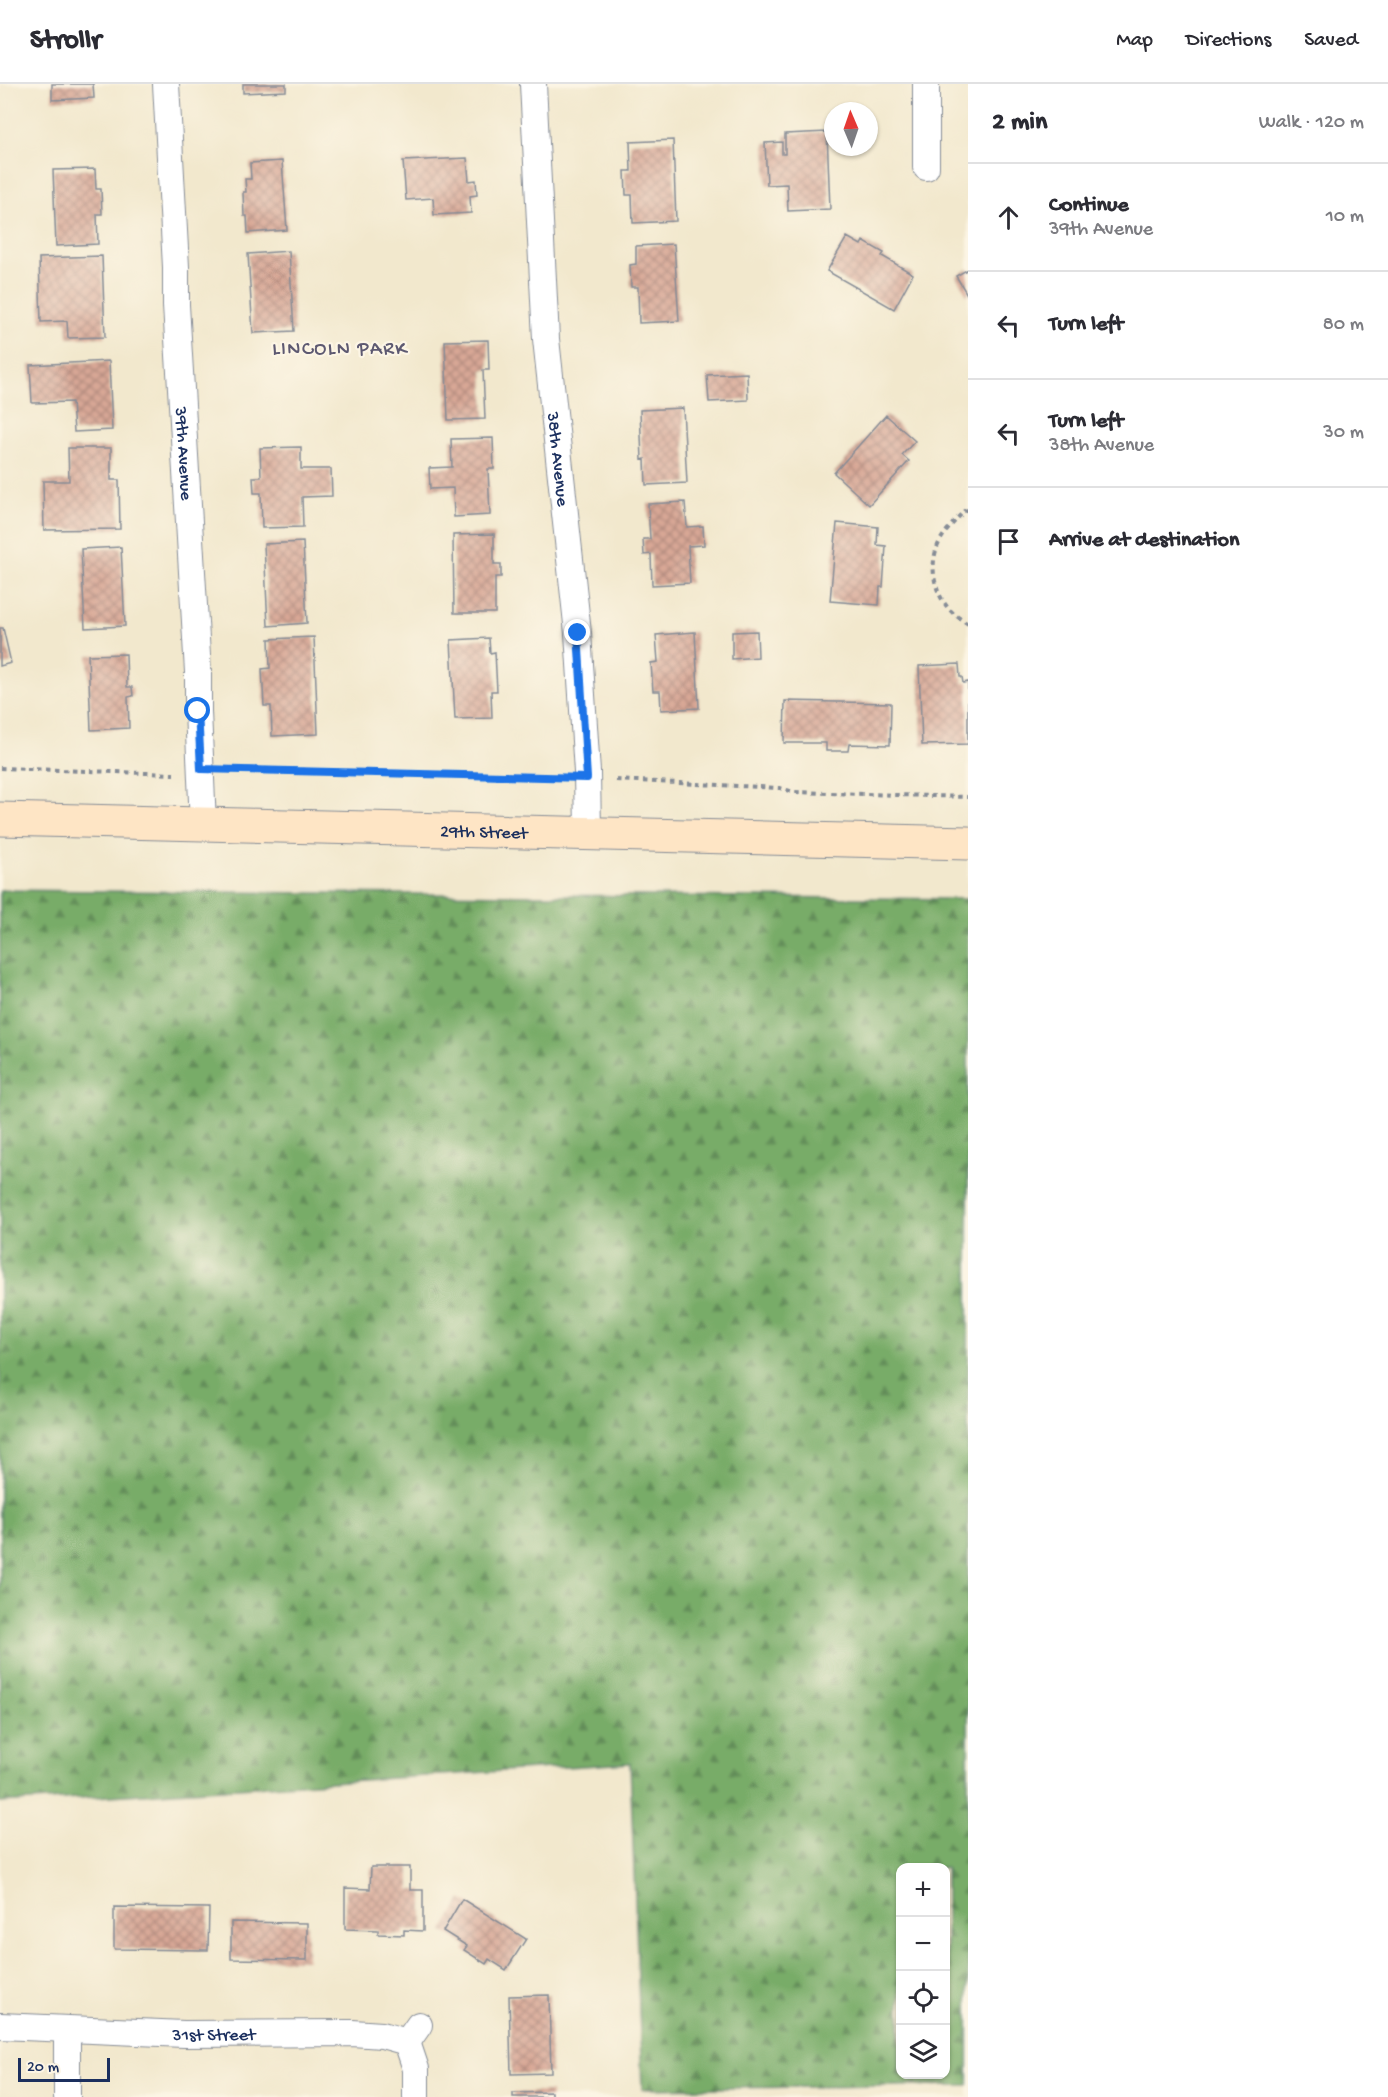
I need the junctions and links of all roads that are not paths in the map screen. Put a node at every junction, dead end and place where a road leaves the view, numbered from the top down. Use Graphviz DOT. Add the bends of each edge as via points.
graph roads {
  1 [pos="166,84"];
  2 [pos="533,84"];
  3 [pos="926,84"];
  4 [pos="926,167"];
  5 [pos="0,819"];
  6 [pos="203,824"];
  7 [pos="588,833"];
  8 [pos="968,843"];
  9 [pos="0,2026"];
  10 [pos="68,2030"];
  11 [pos="67,2097"];
  12 [pos="416,2097"];
  1 -- 6 [label="street, 39th Avenue"];
  2 -- 7 [label="street, 38th Avenue" via="546,339 578,633"];
  3 -- 4 [label="street"];
  5 -- 6 [label="street, 29th Street"];
  6 -- 7 [label="street, 29th Street"];
  7 -- 8 [label="street, 29th Street"];
  9 -- 10 [label="street, 31st Street"];
  10 -- 11 [label="street"];
  10 -- 12 [label="street, 31st Street" via="413,2034"];
}
